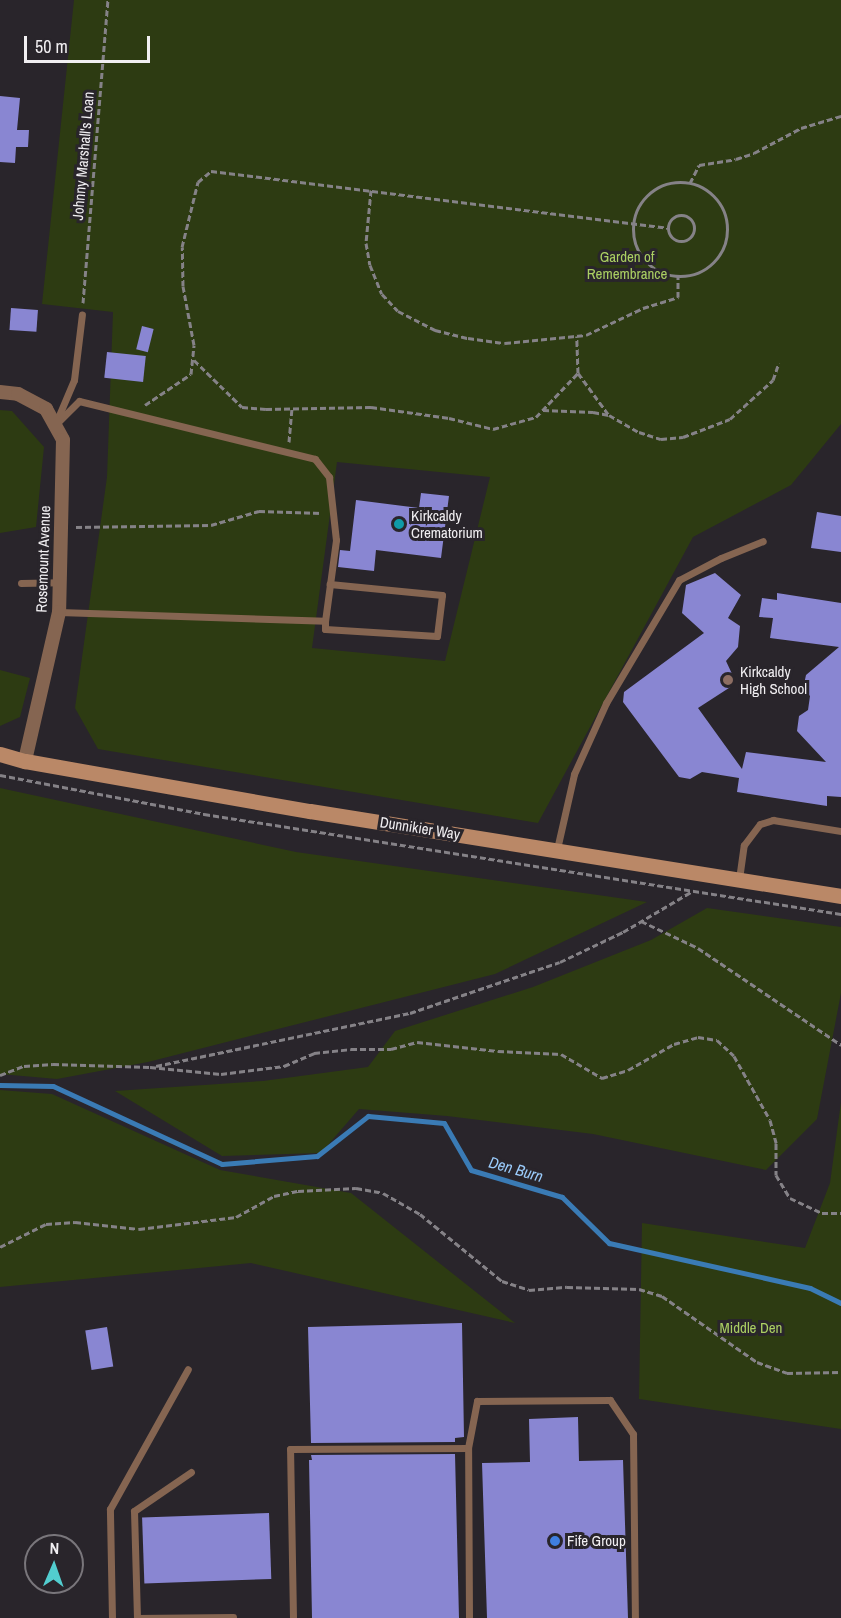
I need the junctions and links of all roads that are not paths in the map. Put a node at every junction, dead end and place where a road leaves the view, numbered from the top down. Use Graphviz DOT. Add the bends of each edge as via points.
graph roads {
  1 [pos="82,314"];
  2 [pos="0,392"];
  3 [pos="55,425"];
  4 [pos="763,541"];
  5 [pos="60,582"];
  6 [pos="21,583"];
  7 [pos="330,584"];
  8 [pos="59,612"];
  9 [pos="325,621"];
  10 [pos="0,754"];
  11 [pos="25,761"];
  12 [pos="841,831"];
  13 [pos="557,849"];
  14 [pos="739,879"];
  15 [pos="841,896"];
  16 [pos="188,1369"];
  17 [pos="468,1448"];
  18 [pos="191,1472"];
  19 [pos="233,1617"];
  20 [pos="112,1618"];
  21 [pos="137,1618"];
  22 [pos="292,1618"];
  23 [pos="469,1618"];
  24 [pos="635,1618"];
  1 -- 3 [label="lane" via="74,380"];
  2 -- 3 [label="street, Rosemount Avenue" via="18,394 46,410"];
  3 -- 5 [label="street, Rosemount Avenue" via="63,440"];
  3 -- 7 [label="lane" via="79,401 315,459 329,477 336,540"];
  4 -- 13 [label="lane" via="680,580 606,703 574,774"];
  5 -- 6 [label="lane"];
  5 -- 8 [label="street, Rosemount Avenue"];
  7 -- 9 [label="lane"];
  7 -- 9 [label="lane" via="442,595 437,636 325,629"];
  8 -- 9 [label="lane"];
  8 -- 11 [label="street, Rosemount Avenue"];
  10 -- 11 [label="main road, Dunnikier Way"];
  11 -- 13 [label="main road, Dunnikier Way"];
  12 -- 14 [label="lane" via="773,820 760,824 744,845"];
  13 -- 14 [label="main road, Dunnikier Way"];
  14 -- 15 [label="main road, Dunnikier Way"];
  16 -- 20 [label="lane" via="110,1509"];
  17 -- 22 [label="lane" via="290,1449"];
  17 -- 23 [label="lane"];
  17 -- 24 [label="lane" via="477,1401 610,1400 633,1434"];
  18 -- 21 [label="lane" via="134,1511"];
  19 -- 21 [label="lane"];
}
